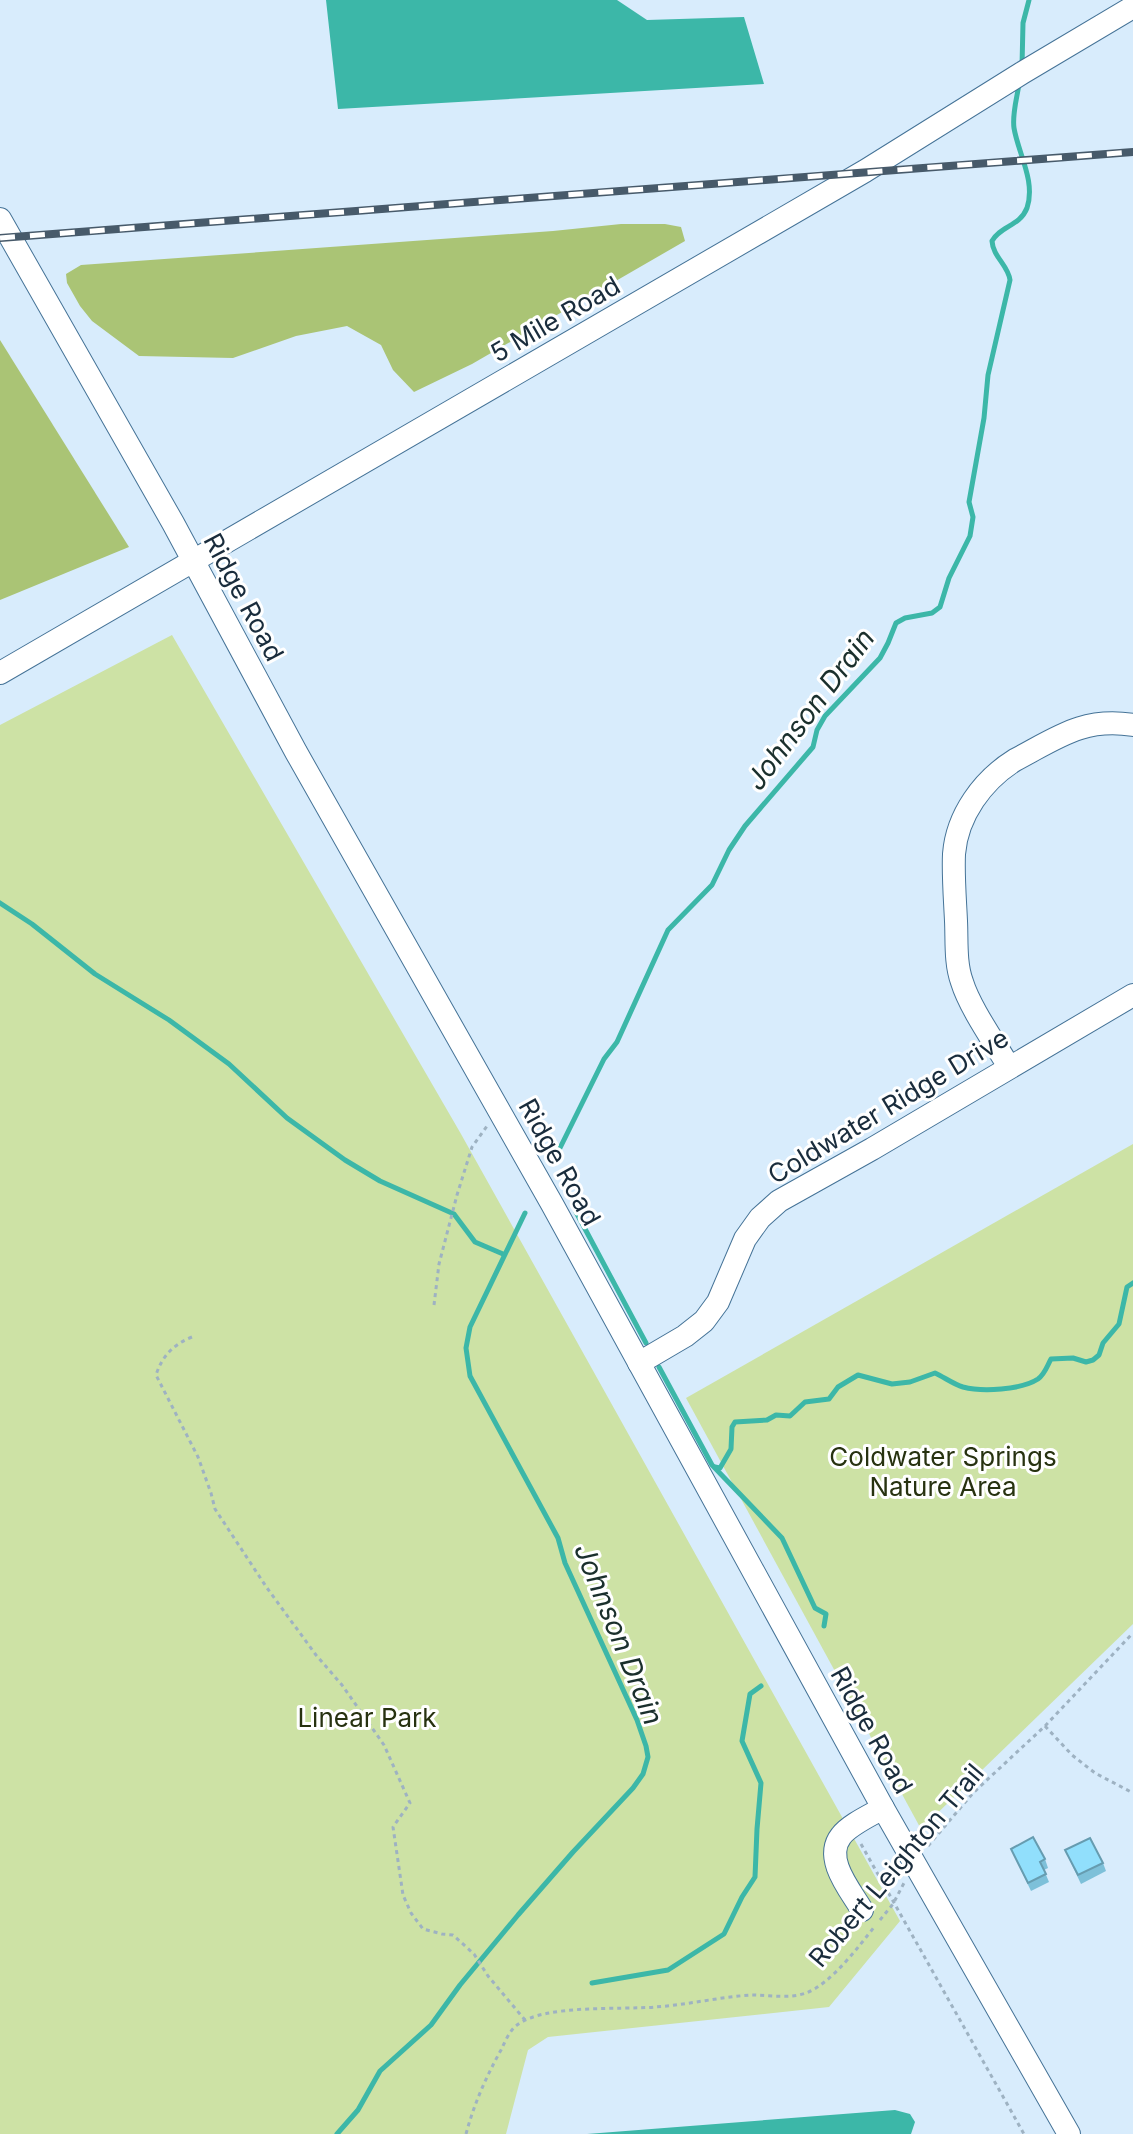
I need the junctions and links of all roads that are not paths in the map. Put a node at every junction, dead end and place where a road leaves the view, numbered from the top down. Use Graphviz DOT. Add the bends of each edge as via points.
graph roads {
  1 [pos="1133,7"];
  2 [pos="0,219"];
  3 [pos="193,561"];
  4 [pos="0,673"];
  5 [pos="1133,725"];
  6 [pos="1133,995"];
  7 [pos="1009,1067"];
  8 [pos="639,1363"];
  9 [pos="883,1808"];
  10 [pos="862,1910"];
  11 [pos="1069,2134"];
  1 -- 3 [label="street, 5 Mile Road" via="865,171"];
  2 -- 3 [label="street, Ridge Road"];
  3 -- 4 [label="street, 5 Mile Road"];
  3 -- 8 [label="street, Ridge Road"];
  5 -- 7 [label="street" via="1084,726 1015,760 986,784 961,823 954,856 959,973"];
  6 -- 7 [label="street, Coldwater Ridge Drive"];
  7 -- 8 [label="street, Coldwater Ridge Drive" via="769,1209 745,1239 712,1312 695,1329"];
  8 -- 9 [label="street, Ridge Road"];
  9 -- 10 [label="street" via="841,1836 835,1849 836,1865"];
  9 -- 11 [label="street, Ridge Road"];
}
